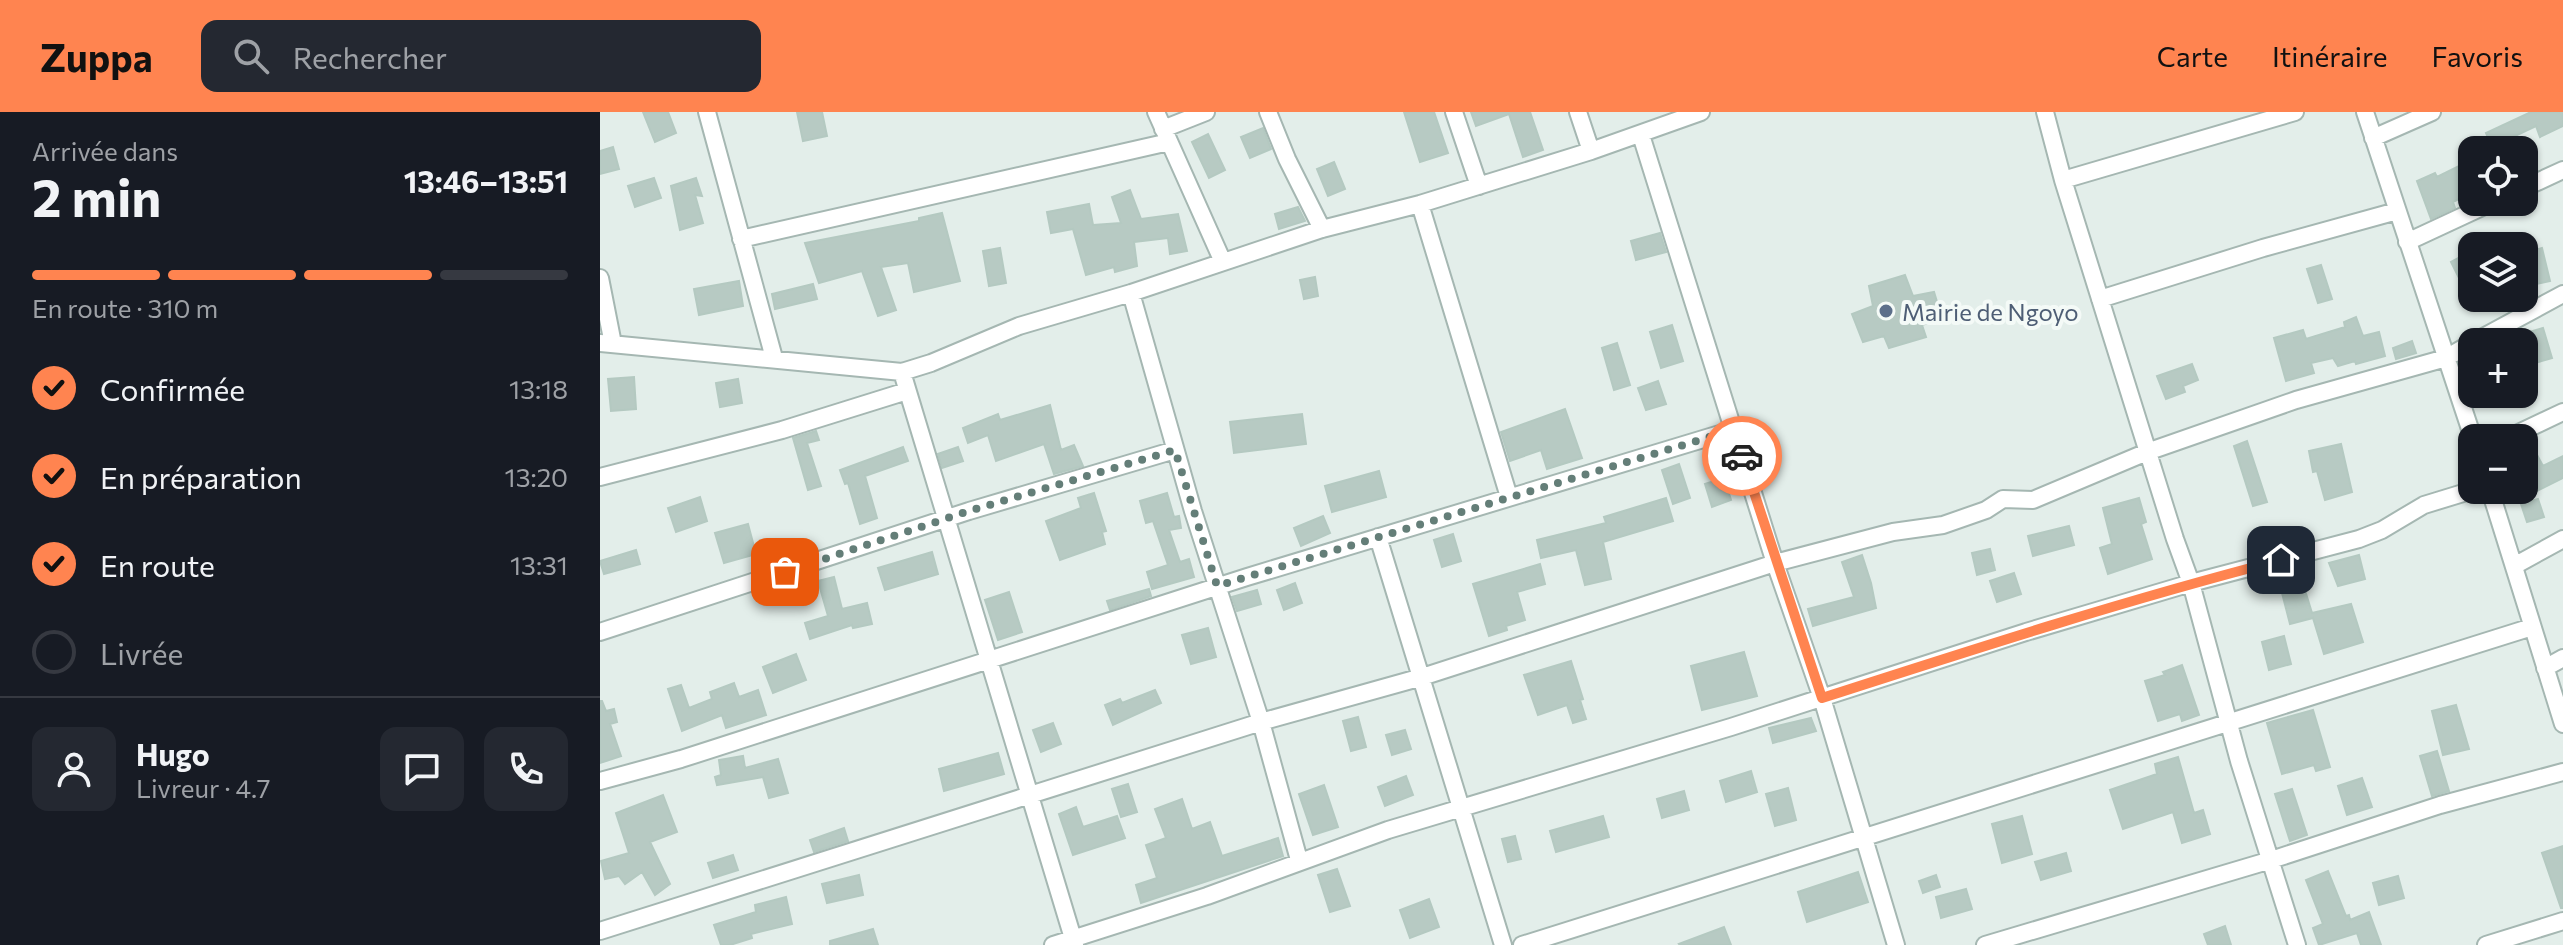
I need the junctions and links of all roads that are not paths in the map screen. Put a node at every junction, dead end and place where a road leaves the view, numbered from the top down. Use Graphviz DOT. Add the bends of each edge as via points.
graph roads {
  1 [pos="707,112"];
  2 [pos="1156,112"];
  3 [pos="1206,112"];
  4 [pos="1268,112"];
  5 [pos="1454,112"];
  6 [pos="1578,112"];
  7 [pos="1701,112"];
  8 [pos="2045,112"];
  9 [pos="2295,112"];
  10 [pos="2365,112"];
  11 [pos="2432,112"];
  12 [pos="1641,135"];
  13 [pos="1166,136"];
  14 [pos="2373,138"];
  15 [pos="1591,151"];
  16 [pos="2563,170"];
  17 [pos="2063,180"];
  18 [pos="2538,182"];
  19 [pos="1479,186"];
  20 [pos="1420,204"];
  21 [pos="2397,211"];
  22 [pos="2463,216"];
  23 [pos="1322,229"];
  24 [pos="741,239"];
  25 [pos="2407,242"];
  26 [pos="1223,262"];
  27 [pos="600,278"];
  28 [pos="1131,293"];
  29 [pos="2563,294"];
  30 [pos="2100,299"];
  31 [pos="2501,328"];
  32 [pos="606,344"];
  33 [pos="2458,351"];
  34 [pos="774,358"];
  35 [pos="2446,358"];
  36 [pos="902,372"];
  37 [pos="907,391"];
  38 [pos="2563,412"];
  39 [pos="2468,424"];
  40 [pos="2538,424"];
  41 [pos="1733,430"];
  42 [pos="1175,450"];
  43 [pos="2147,452"];
  44 [pos="600,477"];
  45 [pos="2458,495"];
  46 [pos="1509,497"];
  47 [pos="2494,504"];
  48 [pos="945,518"];
  49 [pos="1378,537"];
  50 [pos="2563,539"];
  51 [pos="1775,563"];
  52 [pos="2514,566"];
  53 [pos="2191,583"];
  54 [pos="1217,586"];
  55 [pos="2532,627"];
  56 [pos="600,632"];
  57 [pos="2563,658"];
  58 [pos="987,659"];
  59 [pos="2545,668"];
  60 [pos="1422,677"];
  61 [pos="1822,698"];
  62 [pos="1261,722"];
  63 [pos="2228,722"];
  64 [pos="2563,724"];
  65 [pos="2563,772"];
  66 [pos="600,781"];
  67 [pos="1030,795"];
  68 [pos="1461,809"];
  69 [pos="1864,838"];
  70 [pos="1299,860"];
  71 [pos="2271,860"];
  72 [pos="2563,921"];
  73 [pos="600,934"];
  74 [pos="1074,942"];
  75 [pos="603,945"];
  76 [pos="1053,945"];
  77 [pos="1503,945"];
  78 [pos="1522,945"];
  79 [pos="1896,945"];
  80 [pos="1985,945"];
  81 [pos="2297,945"];
  82 [pos="2486,945"];
  1 -- 24 [label="street"];
  2 -- 13 [label="street"];
  3 -- 13 [label="street"];
  4 -- 23 [label="street"];
  5 -- 19 [label="street"];
  6 -- 15 [label="street"];
  7 -- 12 [label="street"];
  8 -- 17 [label="street"];
  9 -- 17 [label="street"];
  10 -- 14 [label="street"];
  11 -- 14 [label="street"];
  12 -- 15 [label="street"];
  12 -- 41 [label="street"];
  13 -- 24 [label="street"];
  13 -- 26 [label="street"];
  14 -- 21 [label="street"];
  15 -- 19 [label="street"];
  16 -- 18 [label="street"];
  17 -- 30 [label="street"];
  19 -- 20 [label="street"];
  20 -- 23 [label="street"];
  20 -- 46 [label="street"];
  21 -- 25 [label="street"];
  21 -- 30 [label="street"];
  22 -- 25 [label="street"];
  23 -- 26 [label="street"];
  24 -- 34 [label="street"];
  25 -- 35 [label="street"];
  26 -- 28 [label="street"];
  27 -- 32 [label="street"];
  28 -- 36 [label="street" via="1019,326"];
  28 -- 42 [label="street"];
  29 -- 31 [label="street"];
  30 -- 43 [label="street"];
  32 -- 34 [label="street"];
  33 -- 35 [label="street"];
  34 -- 36 [label="street"];
  35 -- 39 [label="street"];
  35 -- 43 [label="street" via="2296,400"];
  36 -- 37 [label="street"];
  37 -- 44 [label="street"];
  37 -- 48 [label="street"];
  38 -- 40 [label="street"];
  41 -- 46 [label="street"];
  41 -- 51 [label="street"];
  42 -- 48 [label="street"];
  42 -- 54 [label="street"];
  43 -- 51 [label="street" via="2033,500 2003,499 1943,525 1893,532"];
  43 -- 53 [label="street"];
  45 -- 53 [label="street" via="2424,505 2359,539"];
  46 -- 49 [label="street"];
  47 -- 52 [label="street"];
  48 -- 56 [label="street"];
  48 -- 58 [label="street"];
  49 -- 54 [label="street"];
  49 -- 60 [label="street"];
  50 -- 52 [label="street"];
  51 -- 60 [label="street"];
  51 -- 61 [label="street"];
  52 -- 55 [label="street"];
  53 -- 61 [label="street"];
  53 -- 63 [label="street"];
  54 -- 58 [label="street"];
  54 -- 62 [label="street"];
  55 -- 59 [label="street"];
  55 -- 63 [label="street"];
  57 -- 59 [label="street"];
  58 -- 66 [label="street"];
  58 -- 67 [label="street"];
  59 -- 64 [label="street"];
  60 -- 62 [label="street"];
  60 -- 68 [label="street"];
  61 -- 68 [label="street"];
  61 -- 69 [label="street"];
  62 -- 67 [label="street"];
  62 -- 70 [label="street"];
  63 -- 69 [label="street"];
  63 -- 71 [label="street"];
  65 -- 71 [label="street"];
  67 -- 73 [label="street"];
  67 -- 74 [label="street"];
  68 -- 70 [label="street"];
  68 -- 77 [label="street"];
  69 -- 78 [label="street"];
  69 -- 79 [label="street"];
  70 -- 74 [label="street"];
  71 -- 80 [label="street"];
  71 -- 81 [label="street"];
  72 -- 82 [label="street"];
  73 -- 75 [label="street"];
  74 -- 76 [label="street"];
}
